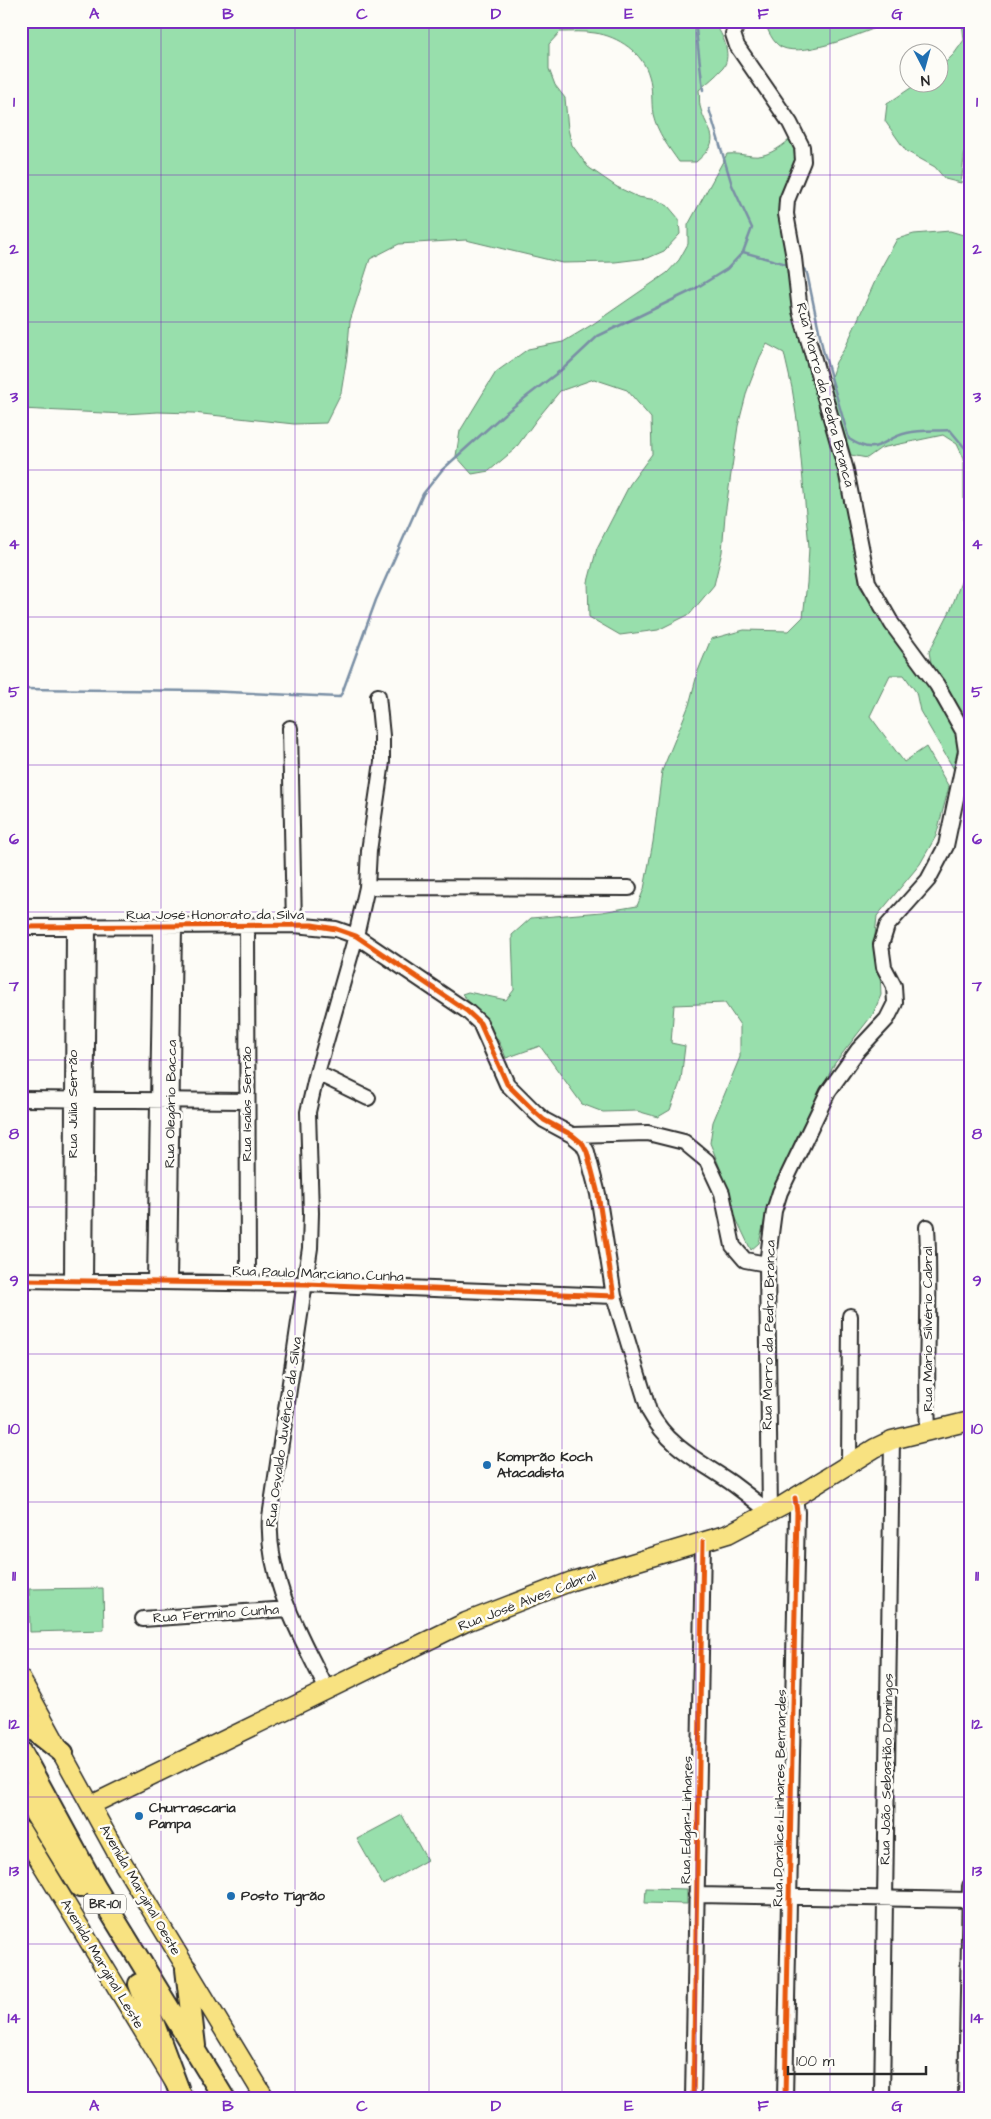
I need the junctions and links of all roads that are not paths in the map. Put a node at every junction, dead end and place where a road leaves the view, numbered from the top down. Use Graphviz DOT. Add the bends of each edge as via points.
graph roads {
  1 [pos="739,21"];
  2 [pos="378,696"];
  3 [pos="290,728"];
  4 [pos="368,887"];
  5 [pos="629,888"];
  6 [pos="247,925"];
  7 [pos="294,925"];
  8 [pos="167,926"];
  9 [pos="21,927"];
  10 [pos="81,927"];
  11 [pos="356,936"];
  12 [pos="317,1073"];
  13 [pos="368,1098"];
  14 [pos="21,1099"];
  15 [pos="80,1099"];
  16 [pos="165,1100"];
  17 [pos="247,1101"];
  18 [pos="572,1135"];
  19 [pos="927,1226"];
  20 [pos="767,1264"];
  21 [pos="21,1280"];
  22 [pos="78,1281"];
  23 [pos="162,1282"];
  24 [pos="248,1283"];
  25 [pos="306,1284"];
  26 [pos="614,1296"];
  27 [pos="850,1316"];
  28 [pos="970,1421"];
  29 [pos="928,1432"];
  30 [pos="892,1440"];
  31 [pos="849,1464"];
  32 [pos="795,1498"];
  33 [pos="770,1513"];
  34 [pos="703,1542"];
  35 [pos="289,1609"];
  36 [pos="143,1619"];
  37 [pos="21,1680"];
  38 [pos="327,1690"];
  39 [pos="21,1720"];
  40 [pos="21,1751"];
  41 [pos="63,1753"];
  42 [pos="21,1791"];
  43 [pos="91,1805"];
  44 [pos="22,1832"];
  45 [pos="970,1886"];
  46 [pos="696,1895"];
  47 [pos="790,1897"];
  48 [pos="885,1898"];
  49 [pos="970,1900"];
  50 [pos="186,1969"];
  51 [pos="138,1984"];
  52 [pos="196,2053"];
  53 [pos="181,2093"];
  54 [pos="208,2098"];
  55 [pos="224,2098"];
  56 [pos="264,2098"];
  57 [pos="693,2098"];
  58 [pos="785,2098"];
  59 [pos="882,2098"];
  60 [pos="966,2098"];
  1 -- 20 [label="street, Rua Morro da Pedra Branca" via="733,34 738,46 790,123 802,147 803,161 786,214 800,310 846,470 868,582 892,624 937,685 964,731 966,751 946,846 928,880 887,926 881,945 884,967 894,986 895,1003 887,1019 858,1050 828,1092 780,1192 774,1211"];
  2 -- 4 [label="street, Rua Osvaldo Juvêncio da Silva" via="382,762 369,851"];
  3 -- 7 [label="street"];
  4 -- 5 [label="street"];
  4 -- 11 [label="street, Rua Osvaldo Juvêncio da Silva"];
  6 -- 7 [label="street, Rua José Honorato da Silva"];
  6 -- 8 [label="street, Rua José Honorato da Silva"];
  6 -- 17 [label="street, Rua Isaías Serrão"];
  7 -- 11 [label="street, Rua José Honorato da Silva" via="331,928"];
  8 -- 10 [label="street, Rua José Honorato da Silva"];
  8 -- 16 [label="street, Rua Olegário Bacca"];
  9 -- 10 [label="street, Rua José Honorato da Silva"];
  10 -- 15 [label="street, Rua Júlia Serrão"];
  11 -- 12 [label="street, Rua Osvaldo Juvêncio da Silva"];
  11 -- 18 [label="street, Rua José Honorato da Silva" via="467,1011 480,1024 507,1084 544,1120"];
  12 -- 13 [label="street"];
  12 -- 25 [label="street, Rua Osvaldo Juvêncio da Silva" via="307,1126 311,1213"];
  14 -- 15 [label="street"];
  15 -- 16 [label="street"];
  15 -- 22 [label="street, Rua Júlia Serrão"];
  16 -- 17 [label="street"];
  16 -- 23 [label="street, Rua Olegário Bacca"];
  17 -- 24 [label="street, Rua Isaías Serrão"];
  18 -- 20 [label="street" via="648,1133 684,1142 707,1161 722,1193 733,1246 745,1260"];
  18 -- 26 [label="street, Rua José Honorato da Silva" via="582,1144 592,1164"];
  19 -- 29 [label="street, Rua Mário Silvério Cabral"];
  20 -- 33 [label="street, Rua Morro da Pedra Branca"];
  21 -- 22 [label="street, Rua Paulo Marciano Cunha"];
  22 -- 23 [label="street, Rua Paulo Marciano Cunha"];
  23 -- 24 [label="street, Rua Paulo Marciano Cunha"];
  24 -- 25 [label="street, Rua Paulo Marciano Cunha"];
  25 -- 26 [label="street, Rua Paulo Marciano Cunha"];
  25 -- 35 [label="street, Rua Osvaldo Juvêncio da Silva" via="268,1537"];
  26 -- 33 [label="street, Rua José Honorato da Silva" via="649,1411 657,1427 676,1447"];
  27 -- 31 [label="street"];
  28 -- 29 [label="main road, Rua José Alves Cabral"];
  29 -- 30 [label="main road, Rua José Alves Cabral"];
  30 -- 31 [label="main road, Rua José Alves Cabral"];
  30 -- 48 [label="street, Rua João Sebastião Domingos"];
  31 -- 32 [label="main road, Rua José Alves Cabral"];
  32 -- 33 [label="main road, Rua José Alves Cabral"];
  32 -- 47 [label="street, Rua Doralice Linhares Bernardes"];
  33 -- 34 [label="main road, Rua José Alves Cabral" via="728,1534"];
  34 -- 38 [label="main road, Rua José Alves Cabral" via="572,1581 466,1622"];
  34 -- 46 [label="street, Rua Edgar Linhares"];
  35 -- 36 [label="street, Rua Fermino Cunha"];
  35 -- 38 [label="street, Rua Osvaldo Juvêncio da Silva"];
  37 -- 41 [label="main road, Avenida Marginal Oeste"];
  38 -- 43 [label="main road, Rua José Alves Cabral"];
  39 -- 41 [label="highway"];
  40 -- 52 [label="highway, BR-101" via="95,1887"];
  41 -- 43 [label="main road, Avenida Marginal Oeste"];
  42 -- 51 [label="highway, BR-101"];
  43 -- 50 [label="main road, Avenida Marginal Oeste"];
  44 -- 53 [label="main road, Avenida Marginal Leste"];
  45 -- 49 [label="street"];
  46 -- 47 [label="street"];
  46 -- 57 [label="street, Rua Edgar Linhares"];
  47 -- 48 [label="street"];
  47 -- 58 [label="street, Rua Doralice Linhares Bernardes"];
  48 -- 49 [label="street"];
  48 -- 59 [label="street, Rua João Sebastião Domingos"];
  49 -- 60 [label="street"];
  50 -- 52 [label="highway"];
  50 -- 56 [label="main road, Avenida Marginal Oeste"];
  51 -- 53 [label="highway"];
  51 -- 54 [label="highway, BR-101"];
  52 -- 55 [label="highway, BR-101"];
}
